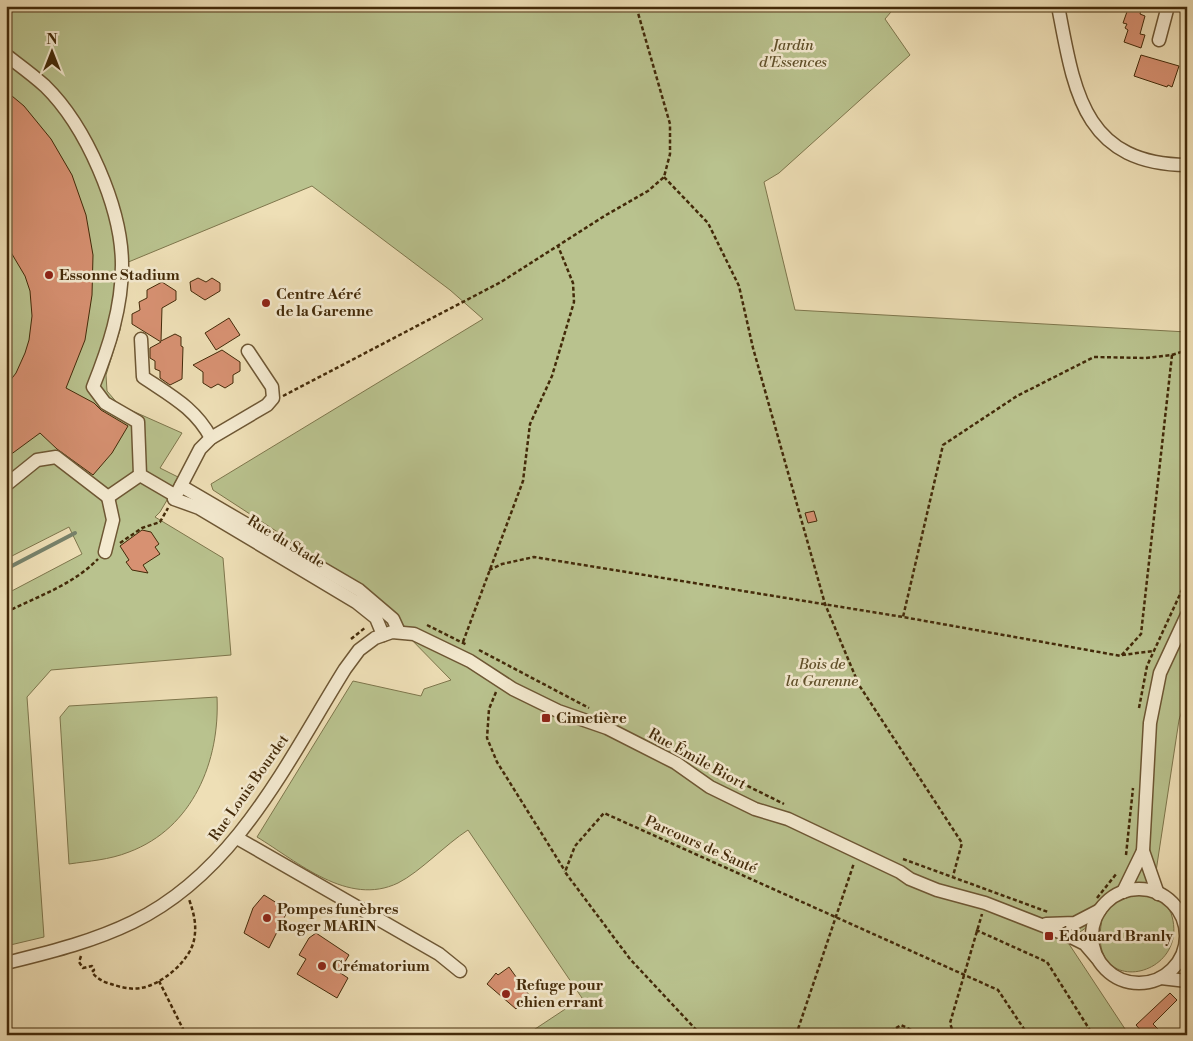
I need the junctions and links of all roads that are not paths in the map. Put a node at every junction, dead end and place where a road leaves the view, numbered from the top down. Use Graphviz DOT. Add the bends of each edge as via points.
graph roads {
  1 [pos="1058,6"];
  2 [pos="1168,6"];
  3 [pos="1159,40"];
  4 [pos="6,55"];
  5 [pos="1187,165"];
  6 [pos="141,340"];
  7 [pos="248,351"];
  8 [pos="211,438"];
  9 [pos="140,475"];
  10 [pos="6,486"];
  11 [pos="179,491"];
  12 [pos="108,497"];
  13 [pos="106,552"];
  14 [pos="1187,615"];
  15 [pos="1187,626"];
  16 [pos="400,632"];
  17 [pos="379,636"];
  18 [pos="1171,647"];
  19 [pos="237,838"];
  20 [pos="1144,851"];
  21 [pos="1123,892"];
  22 [pos="1158,894"];
  23 [pos="1097,905"];
  24 [pos="1009,912"];
  25 [pos="1185,951"];
  26 [pos="1097,958"];
  27 [pos="6,963"];
  28 [pos="460,971"];
  29 [pos="1161,978"];
  30 [pos="1187,981"];
  1 -- 5 [label="street" via="1072,76 1088,118 1117,146 1136,157 1161,164"];
  2 -- 3 [label="street"];
  4 -- 9 [label="street" via="46,87 83,136 105,181 117,227 122,264 120,298 110,343 93,386 105,403 138,422"];
  6 -- 8 [label="street" via="143,377 191,410 202,421"];
  7 -- 8 [label="street" via="272,387 273,398"];
  8 -- 11 [label="street" via="200,449"];
  9 -- 11 [label="street"];
  9 -- 12 [label="street"];
  10 -- 12 [label="street" via="37,460 56,457"];
  11 -- 16 [label="street, Rue du Stade" via="358,590 393,619"];
  11 -- 17 [label="street, Rue du Stade" via="174,499 199,508 356,602 379,622"];
  12 -- 13 [label="street" via="113,520"];
  14 -- 18 [label="street"];
  15 -- 18 [label="street"];
  16 -- 17 [label="street, Rue Émile Biort"];
  16 -- 24 [label="street, Rue Émile Biort" via="418,636 457,654 558,711 608,728 755,809 788,819 937,890"];
  17 -- 19 [label="street, Rue Louis Bourdet" via="360,650 344,669"];
  18 -- 20 [label="street" via="1157,685 1150,722"];
  19 -- 27 [label="street, Rue Louis Bourdet" via="186,888 134,922 76,946"];
  19 -- 28 [label="street" via="438,954"];
  20 -- 21 [label="street"];
  20 -- 22 [label="street"];
  21 -- 22 [label="street" via="1141,890"];
  21 -- 23 [label="street"];
  22 -- 25 [label="street" via="1171,902 1180,914 1185,927"];
  23 -- 24 [label="street, Rue Émile Biort" via="1083,920 1069,924 1045,924"];
  23 -- 26 [label="street" via="1092,933"];
  24 -- 26 [label="street, Rue Émile Biort" via="1085,944"];
  25 -- 29 [label="street" via="1173,969"];
  26 -- 29 [label="street" via="1106,970 1132,983 1147,983"];
  29 -- 30 [label="street"];
}
